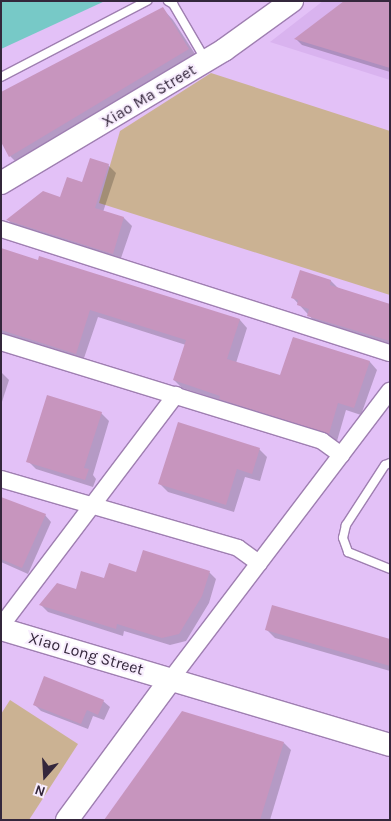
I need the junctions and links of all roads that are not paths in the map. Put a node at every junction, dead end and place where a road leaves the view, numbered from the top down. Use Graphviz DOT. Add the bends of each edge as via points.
graph roads {
  1 [pos="147,1"];
  2 [pos="168,1"];
  3 [pos="292,1"];
  4 [pos="206,60"];
  5 [pos="1,77"];
  6 [pos="2,181"];
  7 [pos="1,229"];
  8 [pos="1,342"];
  9 [pos="390,353"];
  10 [pos="390,391"];
  11 [pos="176,395"];
  12 [pos="341,456"];
  13 [pos="390,463"];
  14 [pos="1,479"];
  15 [pos="92,504"];
  16 [pos="259,563"];
  17 [pos="390,570"];
  18 [pos="1,628"];
  19 [pos="171,679"];
  20 [pos="390,744"];
  21 [pos="67,820"];
  1 -- 5 [label="lane"];
  2 -- 4 [label="lane" via="173,4"];
  3 -- 4 [label="main road, Xiao Ma Street"];
  4 -- 6 [label="main road, Xiao Ma Street"];
  7 -- 9 [label="street"];
  8 -- 11 [label="street"];
  10 -- 12 [label="street"];
  11 -- 12 [label="street" via="322,440"];
  11 -- 15 [label="street"];
  12 -- 16 [label="street"];
  13 -- 17 [label="lane" via="385,465 346,525 342,538 348,552"];
  14 -- 15 [label="street"];
  15 -- 16 [label="street" via="238,548"];
  15 -- 18 [label="street"];
  16 -- 19 [label="street"];
  18 -- 19 [label="main road, Xiao Long Street"];
  19 -- 20 [label="main road, Xiao Long Street"];
  19 -- 21 [label="main road"];
}
